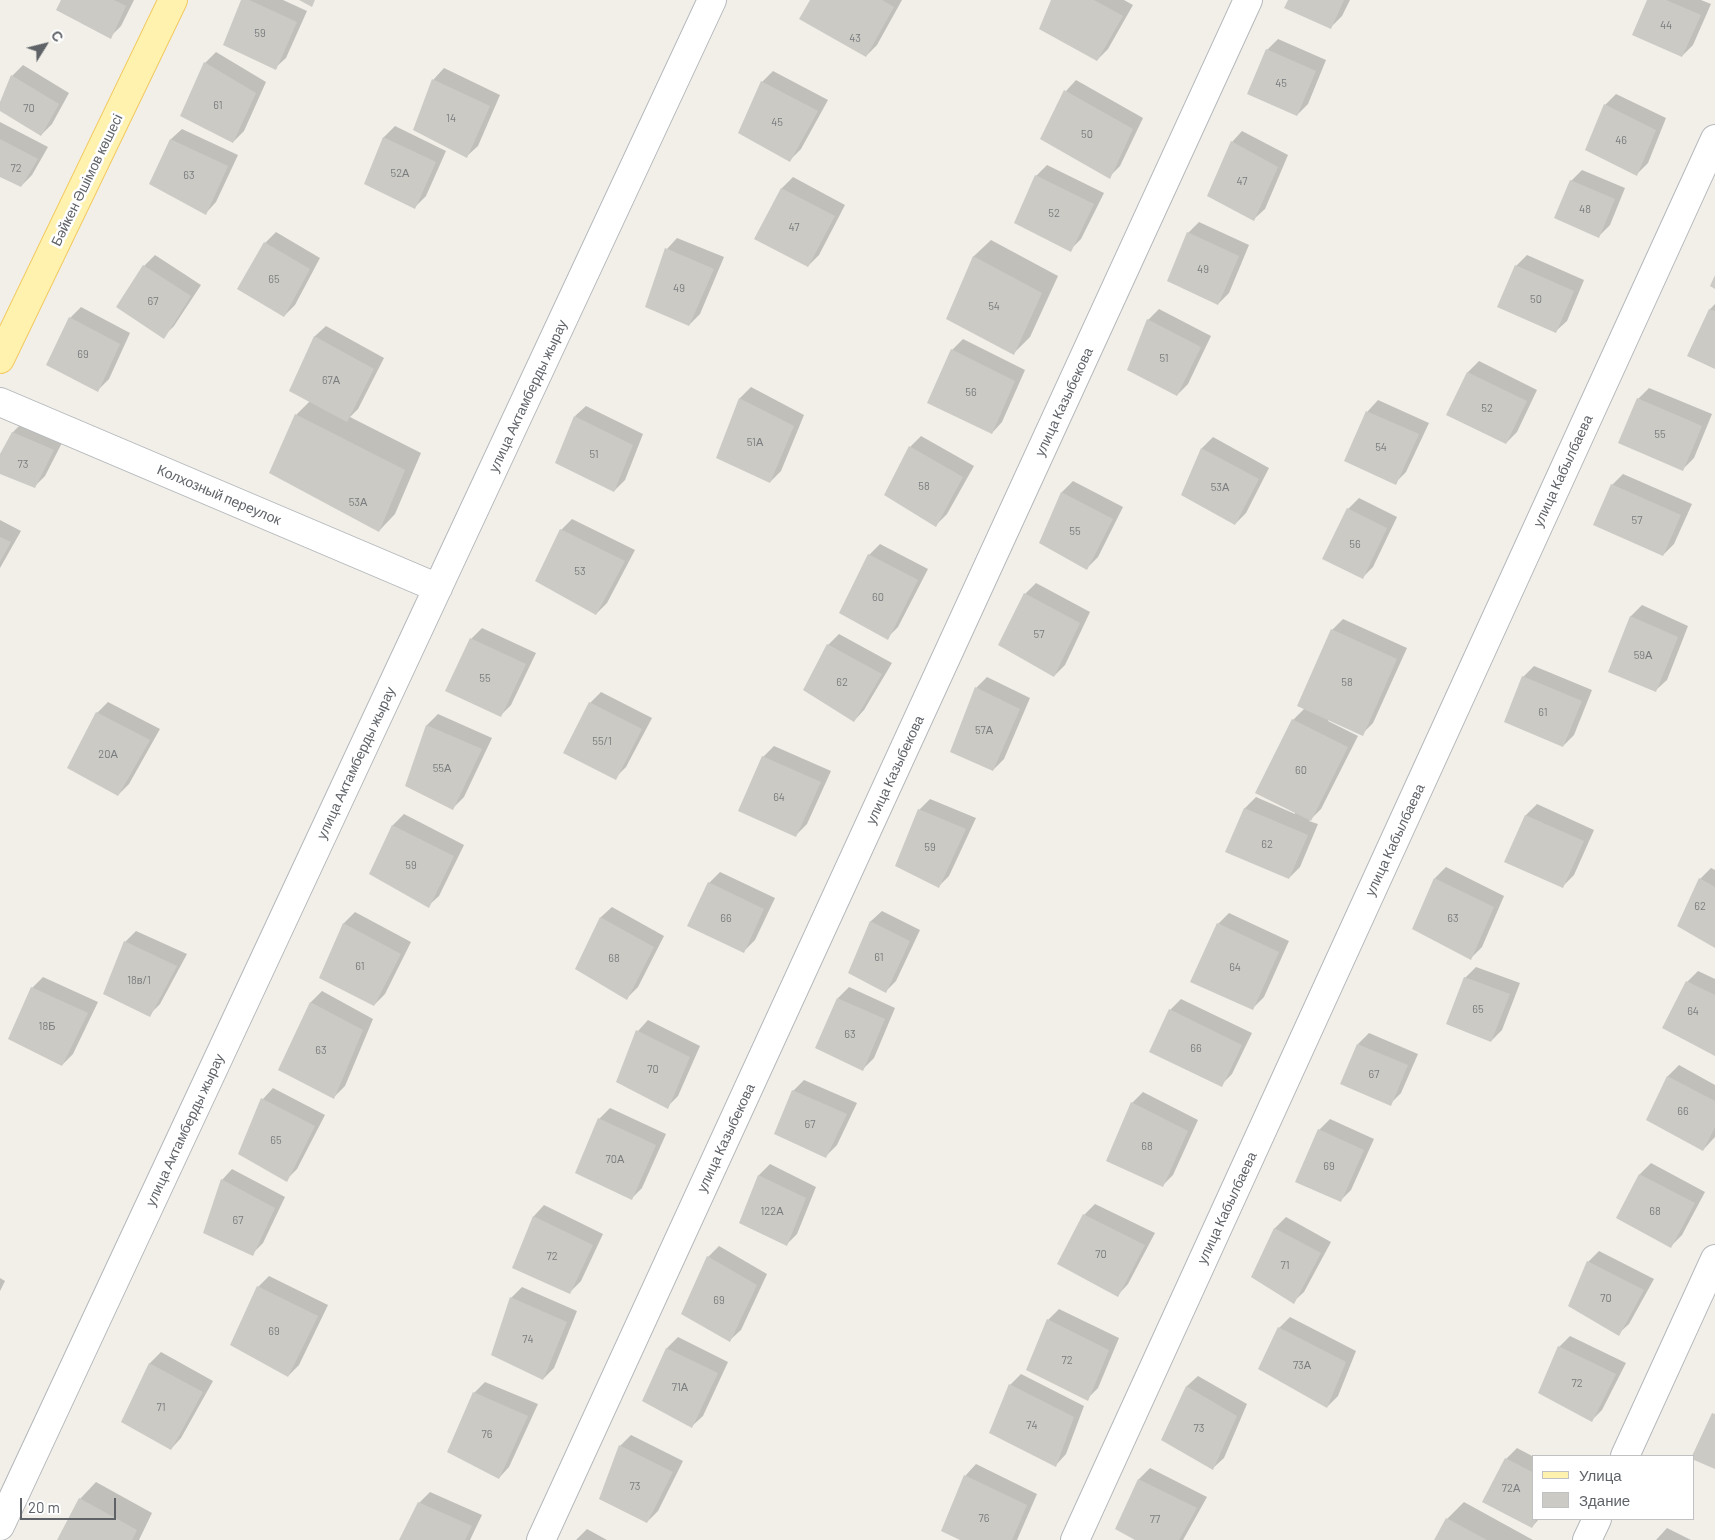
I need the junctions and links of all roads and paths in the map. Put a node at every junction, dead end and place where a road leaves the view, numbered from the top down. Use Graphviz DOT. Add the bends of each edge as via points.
graph roads {
  1 [pos="173,0"];
  2 [pos="712,0"];
  3 [pos="1248,0"];
  4 [pos="1715,140"];
  5 [pos="0,359"];
  6 [pos="0,402"];
  7 [pos="438,588"];
  8 [pos="1715,1259"];
  9 [pos="1625,1455"];
  10 [pos="1597,1520"];
  11 [pos="0,1526"];
  12 [pos="541,1540"];
  13 [pos="1076,1540"];
  14 [pos="1587,1540"];
  1 -- 5 [label="main road, Бәйкен Әшімов көшесі"];
  2 -- 7 [label="street, улица Актамберды жырау"];
  3 -- 12 [label="street, улица Казыбекова"];
  4 -- 13 [label="street, улица Кабылбаева"];
  6 -- 7 [label="street, Колхозный переулок"];
  7 -- 11 [label="street, улица Актамберды жырау"];
  8 -- 9 [label="street"];
  10 -- 14 [label="street"];
}
